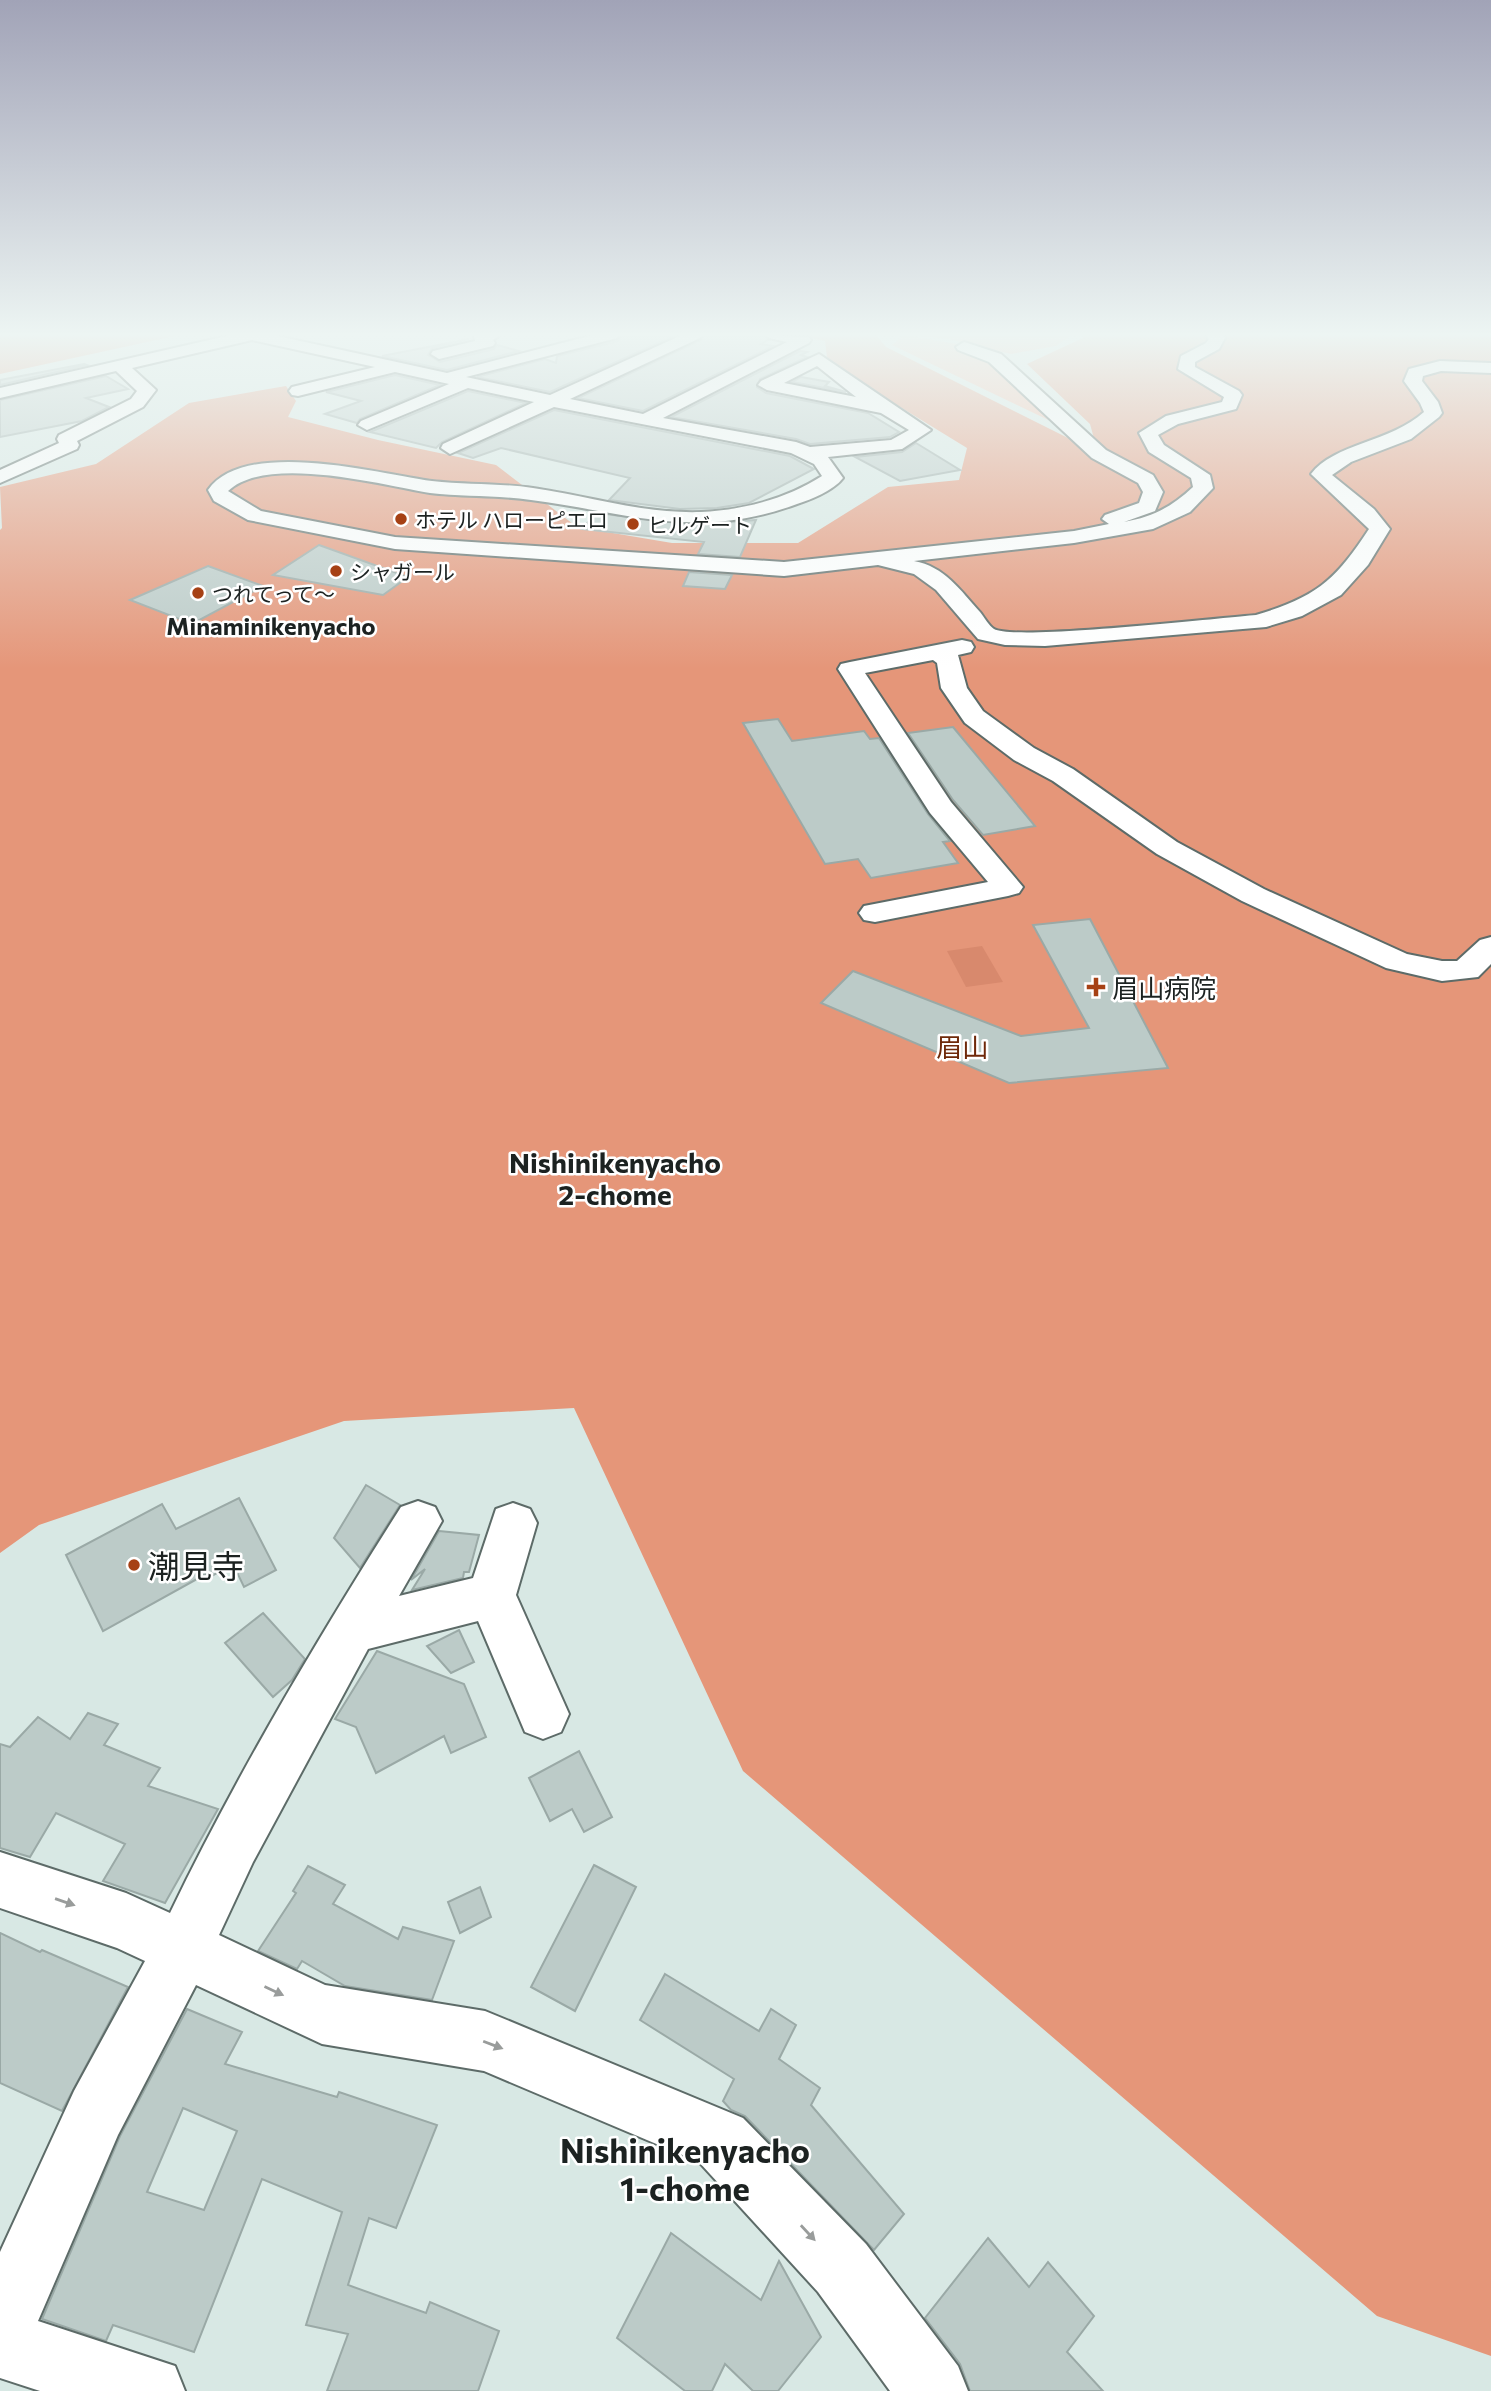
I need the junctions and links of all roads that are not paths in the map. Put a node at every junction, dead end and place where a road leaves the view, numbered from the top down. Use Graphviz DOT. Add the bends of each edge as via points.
graph roads {
  1 [pos="66,447"];
  2 [pos="453,447"];
  3 [pos="788,447"];
  4 [pos="878,447"];
  5 [pos="1091,447"];
  6 [pos="1155,447"];
  7 [pos="1381,447"];
  8 [pos="450,448"];
  9 [pos="810,453"];
  10 [pos="19,468"];
  11 [pos="60,471"];
  12 [pos="832,476"];
  13 [pos="0,477"];
  14 [pos="738,502"];
  15 [pos="1041,540"];
  16 [pos="867,560"];
  17 [pos="986,634"];
  18 [pos="937,651"];
  19 [pos="875,913"];
  20 [pos="1491,947"];
  21 [pos="418,1521"];
  22 [pos="513,1523"];
  23 [pos="492,1595"];
  24 [pos="352,1630"];
  25 [pos="542,1714"];
  26 [pos="0,1880"];
  27 [pos="183,1949"];
  28 [pos="0,2329"];
  29 [pos="0,2344"];
  30 [pos="150,2391"];
  31 [pos="933,2391"];
  1 -- 10 [label="street"];
  2 -- 8 [label="street"];
  3 -- 9 [label="street"];
  4 -- 9 [label="street"];
  5 -- 15 [label="street" via="1146,479 1153,492 1147,507"];
  6 -- 15 [label="street" via="1200,475 1203,488 1183,508 1153,523"];
  7 -- 17 [label="street" via="1332,464 1321,474 1380,529 1360,560 1317,601 1258,622 1045,639"];
  9 -- 12 [label="street"];
  10 -- 11 [label="street"];
  10 -- 13 [label="street"];
  12 -- 14 [label="street"];
  12 -- 16 [label="street" via="820,487 769,507 713,516 657,515 532,494 439,488 329,469 236,476 218,490 221,497 255,516 395,543 784,569"];
  15 -- 16 [label="street"];
  16 -- 17 [label="street" via="921,569 944,585"];
  17 -- 18 [label="street" via="982,643"];
  18 -- 19 [label="street" via="850,669 940,807 1008,887"];
  18 -- 20 [label="street" via="950,660 954,688 974,717 1179,855 1253,895 1397,961 1442,971 1466,970"];
  21 -- 24 [label="street"];
  22 -- 23 [label="street"];
  23 -- 24 [label="street"];
  23 -- 25 [label="street"];
  24 -- 27 [label="street" via="233,1842"];
  26 -- 27 [label="street, one-way" via="126,1922"];
  27 -- 28 [label="street" via="96,2113"];
  27 -- 31 [label="street, one-way" via="322,2014 485,2041 721,2140 842,2268"];
  29 -- 30 [label="street"];
}
